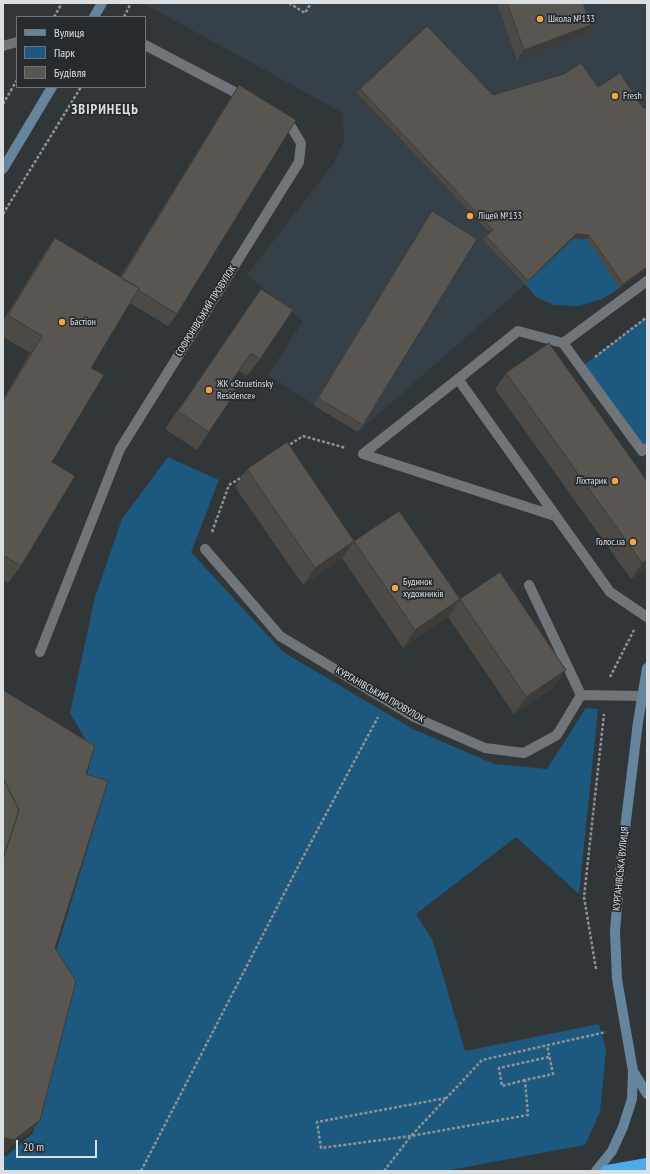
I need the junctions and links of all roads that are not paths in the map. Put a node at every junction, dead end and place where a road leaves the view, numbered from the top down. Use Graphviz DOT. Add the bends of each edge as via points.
graph roads {
  1 [pos="102,3"];
  2 [pos="95,16"];
  3 [pos="16,42"];
  4 [pos="3,46"];
  5 [pos="146,46"];
  6 [pos="51,88"];
  7 [pos="254,102"];
  8 [pos="272,113"];
  9 [pos="3,169"];
  10 [pos="647,281"];
  11 [pos="563,343"];
  12 [pos="458,379"];
  13 [pos="647,448"];
  14 [pos="555,516"];
  15 [pos="205,550"];
  16 [pos="529,585"];
  17 [pos="645,615"];
  18 [pos="40,652"];
  19 [pos="647,668"];
  20 [pos="581,695"];
  21 [pos="642,696"];
  22 [pos="633,1070"];
  23 [pos="647,1094"];
  24 [pos="647,1164"];
  25 [pos="596,1171"];
  26 [pos="607,1171"];
  1 -- 2 [label="street"];
  3 -- 4 [label="street"];
  5 -- 7 [label="street"];
  6 -- 9 [label="street"];
  8 -- 18 [label="street, СОФРОНІВСЬКИЙ ПРОВУЛОК" via="290,125 301,143 299,162 120,449"];
  10 -- 11 [label="street"];
  11 -- 12 [label="street" via="518,331"];
  11 -- 13 [label="street" via="642,451"];
  12 -- 14 [label="street"];
  12 -- 14 [label="street" via="363,454"];
  14 -- 17 [label="street" via="610,592"];
  15 -- 20 [label="street, КУРГАНІВСЬКИЙ ПРОВУЛОК" via="280,636 414,717 485,748 524,753 557,735"];
  16 -- 20 [label="street"];
  19 -- 21 [label="street, КУРГАНІВСЬКА ВУЛИЦЯ"];
  20 -- 21 [label="street"];
  21 -- 22 [label="street, КУРГАНІВСЬКА ВУЛИЦЯ" via="615,931 617,979"];
  22 -- 23 [label="street, КУРГАНІВСЬКА ВУЛИЦЯ"];
  22 -- 25 [label="street, КУРГАНІВСЬКА ВУЛИЦЯ" via="632,1100 623,1127 612,1151"];
  24 -- 26 [label="highway"];
}
